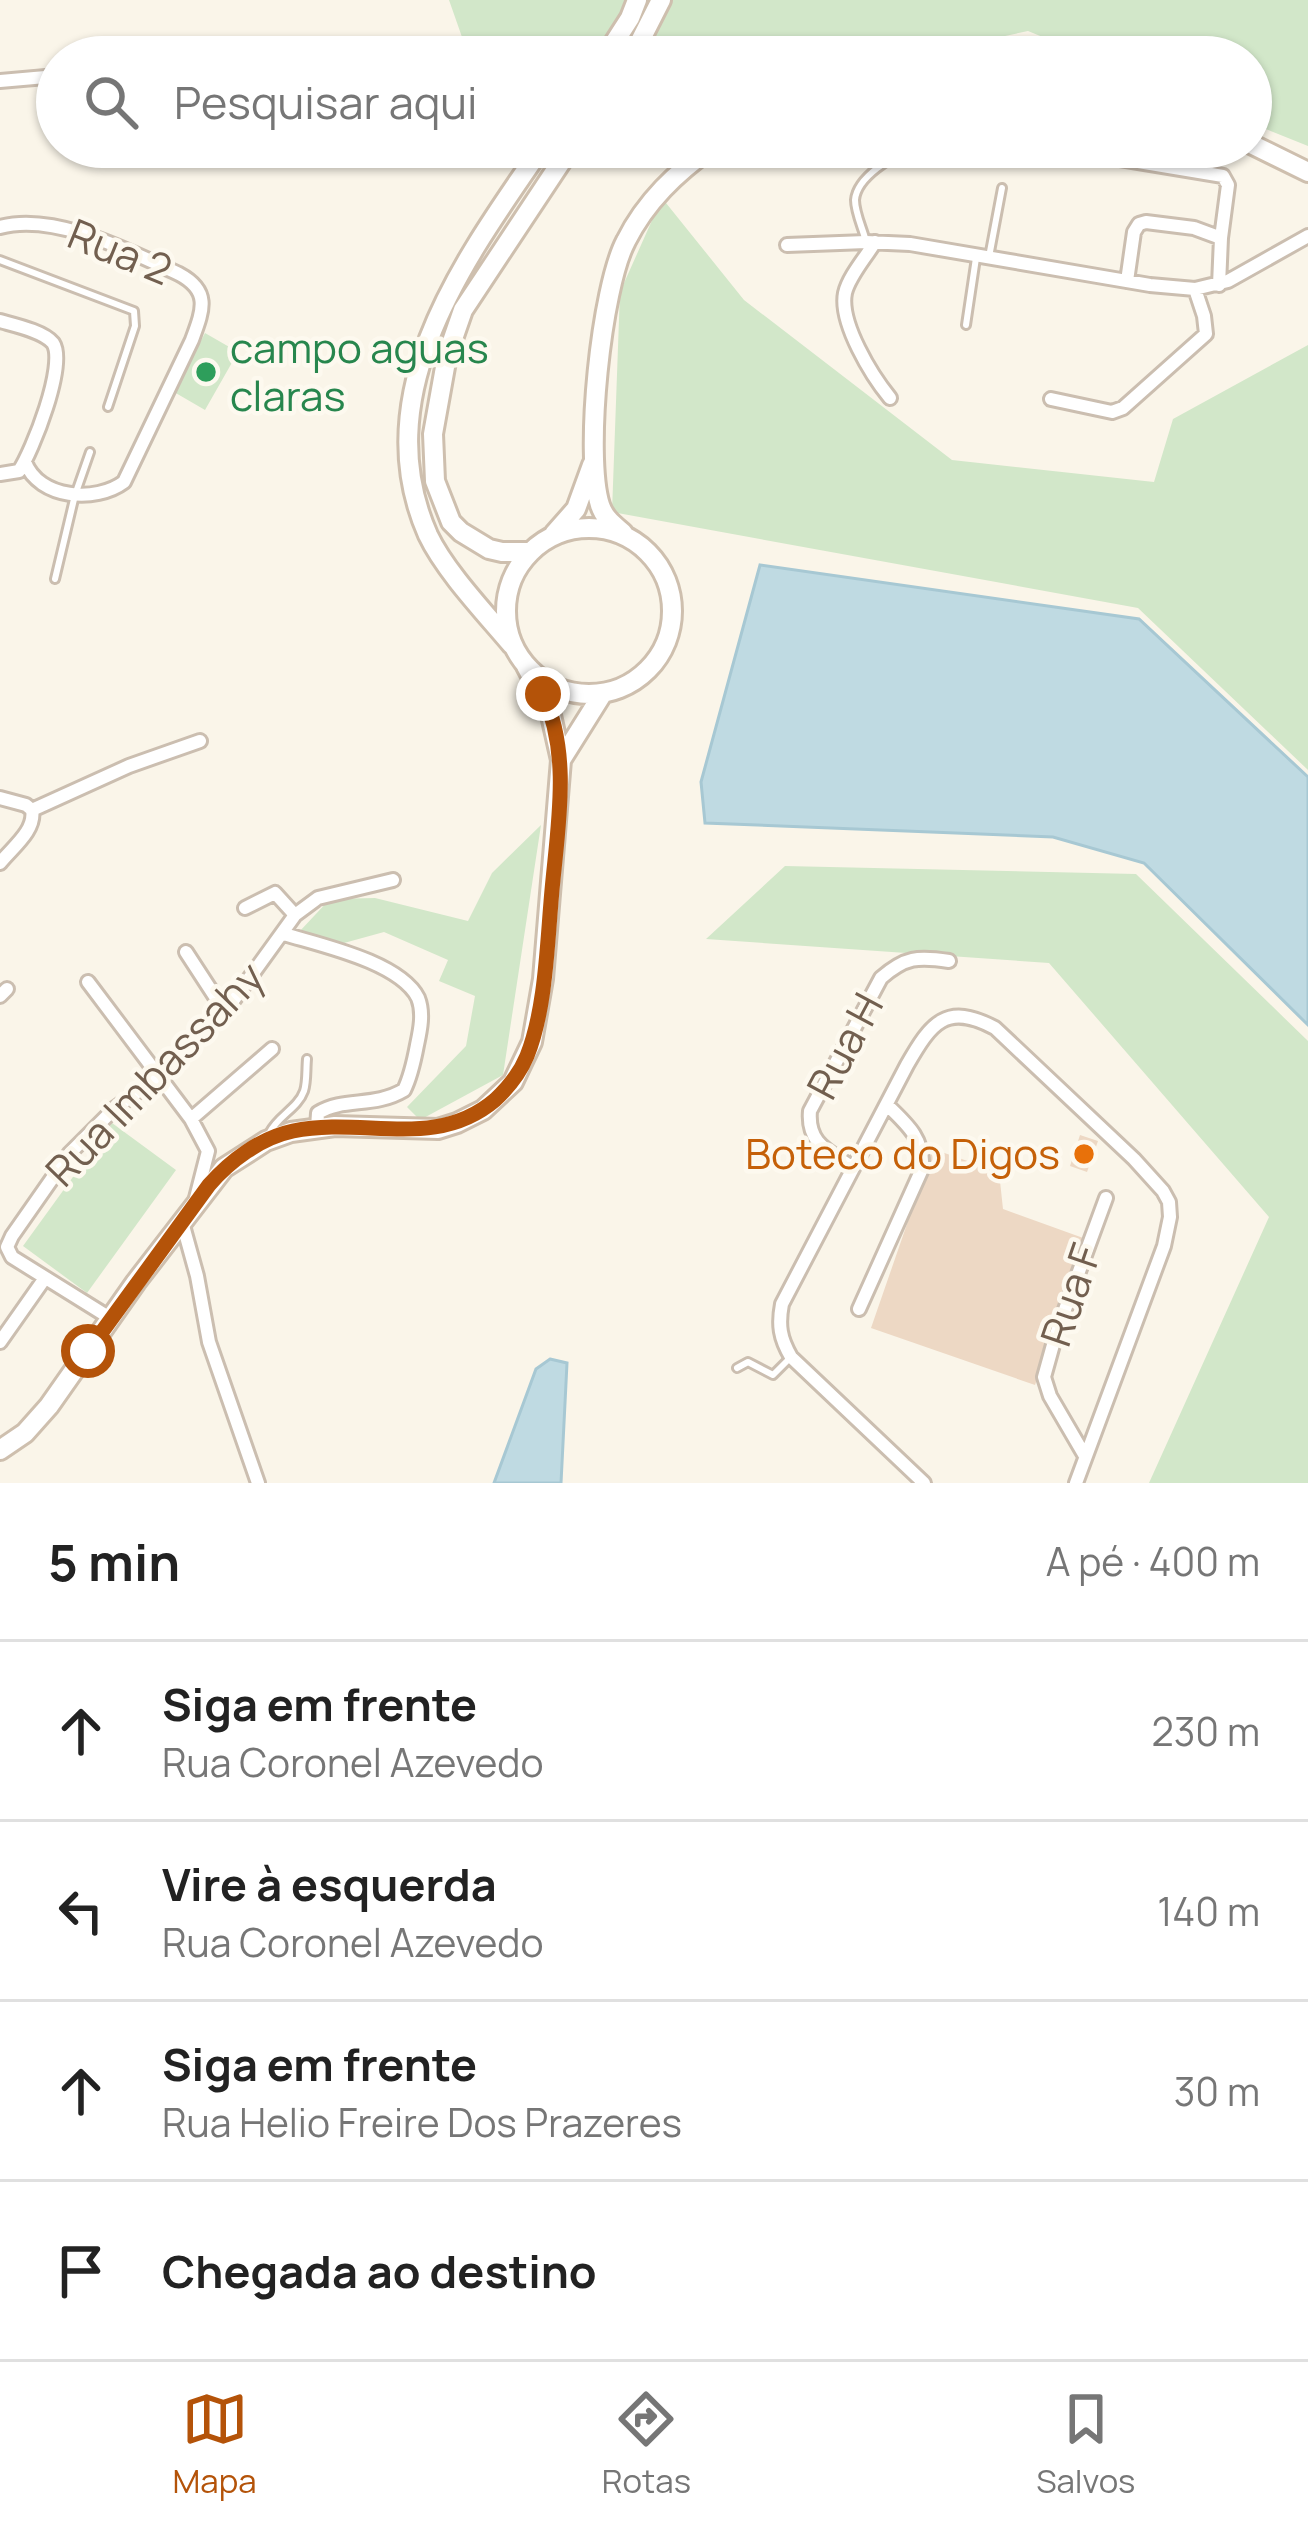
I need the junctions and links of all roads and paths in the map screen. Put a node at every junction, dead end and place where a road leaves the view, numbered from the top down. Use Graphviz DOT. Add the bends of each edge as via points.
graph roads {
  1 [pos="637,0"];
  2 [pos="661,0"];
  3 [pos="618,36"];
  4 [pos="643,36"];
  5 [pos="36,78"];
  6 [pos="0,81"];
  7 [pos="1272,154"];
  8 [pos="528,168"];
  9 [pos="557,168"];
  10 [pos="687,168"];
  11 [pos="879,168"];
  12 [pos="1174,168"];
  13 [pos="1308,172"];
  14 [pos="1001,188"];
  15 [pos="0,227"];
  16 [pos="1308,236"];
  17 [pos="1221,238"];
  18 [pos="871,242"];
  19 [pos="787,245"];
  20 [pos="983,256"];
  21 [pos="0,260"];
  22 [pos="1127,281"];
  23 [pos="1219,285"];
  24 [pos="1195,289"];
  25 [pos="0,321"];
  26 [pos="966,325"];
  27 [pos="890,398"];
  28 [pos="1051,399"];
  29 [pos="108,406"];
  30 [pos="90,452"];
  31 [pos="593,460"];
  32 [pos="25,462"];
  33 [pos="0,474"];
  34 [pos="76,495"];
  35 [pos="553,536"];
  36 [pos="627,536"];
  37 [pos="530,552"];
  38 [pos="56,579"];
  39 [pos="512,645"];
  40 [pos="526,666"];
  41 [pos="603,693"];
  42 [pos="200,741"];
  43 [pos="561,760"];
  44 [pos="0,798"];
  45 [pos="32,809"];
  46 [pos="0,863"];
  47 [pos="393,880"];
  48 [pos="245,908"];
  49 [pos="295,915"];
  50 [pos="284,934"];
  51 [pos="186,952"];
  52 [pos="949,961"];
  53 [pos="88,982"];
  54 [pos="225,1012"];
  55 [pos="272,1049"];
  56 [pos="307,1059"];
  57 [pos="158,1077"];
  58 [pos="887,1105"];
  59 [pos="191,1119"];
  60 [pos="316,1128"];
  61 [pos="266,1141"];
  62 [pos="853,1168"];
  63 [pos="1106,1198"];
  64 [pos="194,1204"];
  65 [pos="182,1221"];
  66 [pos="45,1278"];
  67 [pos="860,1309"];
  68 [pos="110,1318"];
  69 [pos="0,1342"];
  70 [pos="791,1357"];
  71 [pos="737,1369"];
  72 [pos="0,1450"];
  73 [pos="1085,1456"];
  74 [pos="258,1483"];
  75 [pos="924,1483"];
  76 [pos="1076,1483"];
  1 -- 3 [label="main road"];
  2 -- 4 [label="main road"];
  5 -- 6 [label="street"];
  7 -- 13 [label="main road"];
  8 -- 39 [label="main road" via="444,301 418,374 406,458 429,537"];
  9 -- 37 [label="main road" via="464,310 433,434 435,481 451,521 488,548"];
  10 -- 31 [label="main road" via="661,190 619,255"];
  11 -- 18 [label="lane" via="855,202"];
  12 -- 17 [label="street" via="1228,184"];
  14 -- 20 [label="lane"];
  15 -- 34 [label="street, Rua 2" via="19,221 65,228 199,288 196,328 128,476 112,490"];
  16 -- 23 [label="street"];
  17 -- 22 [label="street" via="1139,224"];
  17 -- 23 [label="street"];
  18 -- 19 [label="street"];
  18 -- 20 [label="street"];
  18 -- 27 [label="street" via="847,288 845,313"];
  20 -- 22 [label="street"];
  20 -- 26 [label="lane"];
  21 -- 29 [label="lane" via="134,310"];
  22 -- 24 [label="street"];
  23 -- 24 [label="street"];
  24 -- 28 [label="street" via="1206,334 1123,409"];
  25 -- 32 [label="street" via="56,349"];
  30 -- 34 [label="lane"];
  31 -- 35 [label="main road" via="576,509"];
  31 -- 36 [label="main road" via="601,508"];
  32 -- 33 [label="street"];
  32 -- 34 [label="street" via="35,479"];
  34 -- 38 [label="lane"];
  35 -- 36 [label="main road" via="603,528"];
  35 -- 37 [label="main road"];
  36 -- 41 [label="main road" via="660,568 672,612 659,656 625,686"];
  37 -- 39 [label="main road" via="507,596"];
  39 -- 40 [label="main road"];
  40 -- 41 [label="main road" via="561,690"];
  40 -- 43 [label="main road" via="550,711"];
  41 -- 43 [label="main road"];
  42 -- 45 [label="street"];
  43 -- 60 [label="main road" via="543,980 532,1042 513,1082 483,1110 438,1129"];
  44 -- 45 [label="street"];
  45 -- 46 [label="street" via="32,825"];
  47 -- 49 [label="street" via="318,898"];
  48 -- 49 [label="street, Rua Imbassahy" via="275,892"];
  49 -- 50 [label="street, Rua Imbassahy"];
  50 -- 54 [label="street, Rua Imbassahy"];
  50 -- 60 [label="street" via="388,972 421,1009 404,1090 326,1108"];
  51 -- 54 [label="street"];
  52 -- 62 [label="street, Rua H" via="913,958 881,978 810,1111 812,1135"];
  53 -- 57 [label="street"];
  54 -- 57 [label="street, Rua Imbassahy"];
  55 -- 59 [label="street"];
  56 -- 61 [label="lane" via="302,1098"];
  57 -- 59 [label="street"];
  57 -- 66 [label="street, Rua Imbassahy" via="70,1153 8,1243 12,1257"];
  58 -- 62 [label="street"];
  58 -- 67 [label="street" via="917,1136 922,1169"];
  58 -- 73 [label="street" via="927,1030 946,1018 976,1018 1163,1191 1170,1217 1164,1246"];
  59 -- 64 [label="street" via="208,1151"];
  60 -- 61 [label="main road"];
  61 -- 64 [label="main road" via="224,1168"];
  62 -- 70 [label="street" via="782,1304 778,1321"];
  63 -- 73 [label="street, Rua F" via="1044,1377"];
  64 -- 65 [label="main road"];
  65 -- 68 [label="main road"];
  65 -- 74 [label="street" via="209,1342"];
  66 -- 68 [label="street, Rua Imbassahy"];
  66 -- 69 [label="street"];
  68 -- 72 [label="main road" via="37,1420"];
  70 -- 71 [label="lane" via="773,1375 748,1362"];
  70 -- 75 [label="street"];
  73 -- 76 [label="street"];
}
